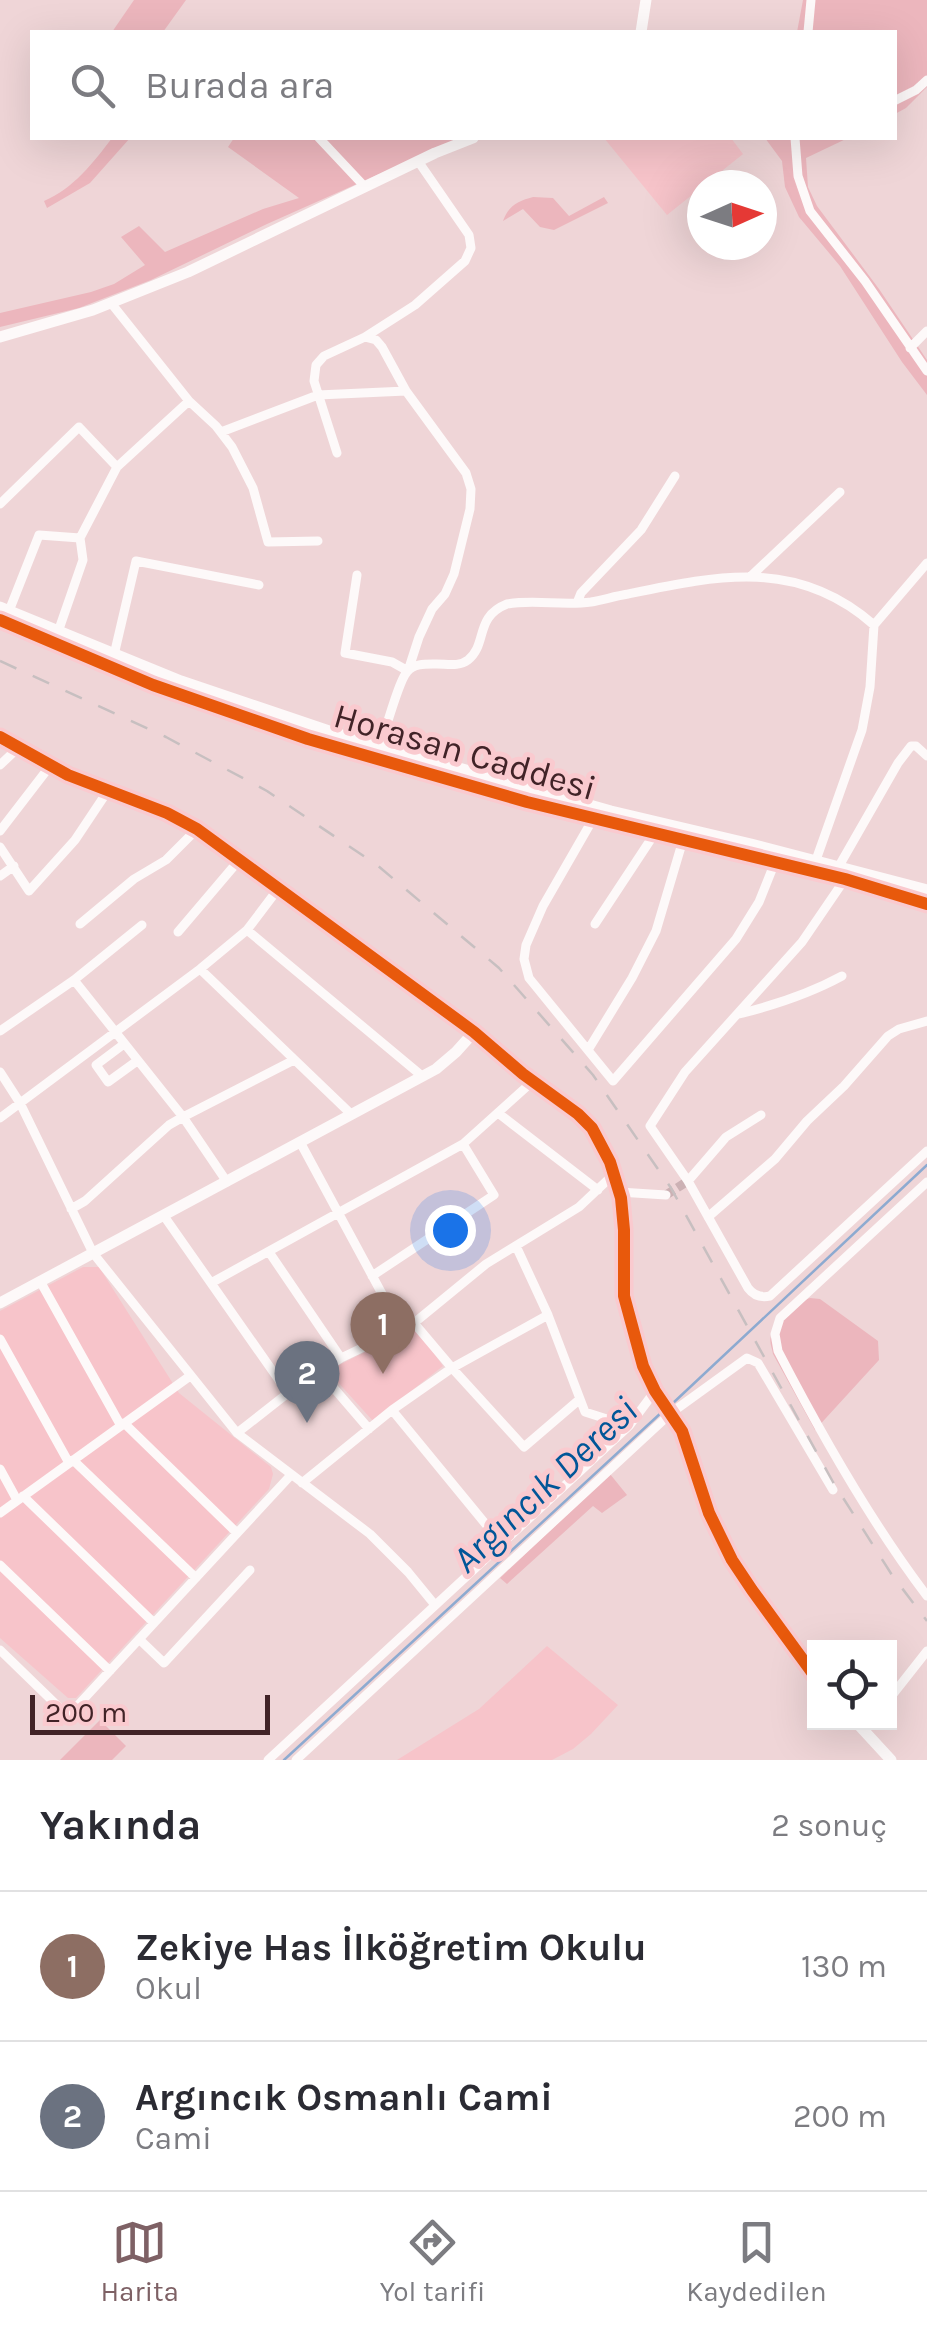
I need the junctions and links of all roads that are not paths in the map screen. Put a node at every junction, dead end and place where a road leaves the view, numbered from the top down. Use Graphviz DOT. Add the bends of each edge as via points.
graph roads {
  1 [pos="646,0"];
  2 [pos="811,0"];
  3 [pos="641,30"];
  4 [pos="808,30"];
  5 [pos="927,80"];
  6 [pos="897,100"];
  7 [pos="320,140"];
  8 [pos="469,140"];
  9 [pos="796,140"];
  10 [pos="418,161"];
  11 [pos="365,187"];
  12 [pos="110,303"];
  13 [pos="927,331"];
  14 [pos="0,336"];
  15 [pos="364,336"];
  16 [pos="910,348"];
  17 [pos="927,372"];
  18 [pos="406,391"];
  19 [pos="318,395"];
  20 [pos="189,401"];
  21 [pos="221,432"];
  22 [pos="337,454"];
  23 [pos="118,467"];
  24 [pos="675,476"];
  25 [pos="840,492"];
  26 [pos="0,504"];
  27 [pos="80,538"];
  28 [pos="318,541"];
  29 [pos="927,563"];
  30 [pos="357,575"];
  31 [pos="751,576"];
  32 [pos="259,586"];
  33 [pos="577,603"];
  34 [pos="3,613"];
  35 [pos="874,625"];
  36 [pos="58,632"];
  37 [pos="114,655"];
  38 [pos="408,670"];
  39 [pos="0,738"];
  40 [pos="380,746"];
  41 [pos="18,748"];
  42 [pos="927,756"];
  43 [pos="0,765"];
  44 [pos="50,766"];
  45 [pos="107,792"];
  46 [pos="593,819"];
  47 [pos="198,829"];
  48 [pos="0,832"];
  49 [pos="654,833"];
  50 [pos="683,840"];
  51 [pos="0,847"];
  52 [pos="240,859"];
  53 [pos="816,860"];
  54 [pos="775,862"];
  55 [pos="14,866"];
  56 [pos="840,866"];
  57 [pos="0,876"];
  58 [pos="845,879"];
  59 [pos="278,889"];
  60 [pos="927,890"];
  61 [pos="927,904"];
  62 [pos="80,924"];
  63 [pos="595,924"];
  64 [pos="142,925"];
  65 [pos="247,930"];
  66 [pos="178,932"];
  67 [pos="200,969"];
  68 [pos="842,976"];
  69 [pos="74,980"];
  70 [pos="736,1015"];
  71 [pos="927,1021"];
  72 [pos="115,1031"];
  73 [pos="0,1032"];
  74 [pos="474,1032"];
  75 [pos="124,1044"];
  76 [pos="588,1050"];
  77 [pos="137,1060"];
  78 [pos="294,1060"];
  79 [pos="0,1072"];
  80 [pos="422,1076"];
  81 [pos="533,1081"];
  82 [pos="20,1103"];
  83 [pos="498,1113"];
  84 [pos="352,1114"];
  85 [pos="761,1115"];
  86 [pos="0,1118"];
  87 [pos="183,1118"];
  88 [pos="300,1142"];
  89 [pos="463,1144"];
  90 [pos="927,1151"];
  91 [pos="614,1174"];
  92 [pos="688,1181"];
  93 [pos="227,1182"];
  94 [pos="927,1182"];
  95 [pos="598,1190"];
  96 [pos="619,1192"];
  97 [pos="666,1195"];
  98 [pos="71,1209"];
  99 [pos="339,1214"];
  100 [pos="164,1216"];
  101 [pos="708,1217"];
  102 [pos="516,1246"];
  103 [pos="269,1252"];
  104 [pos="93,1253"];
  105 [pos="372,1276"];
  106 [pos="40,1281"];
  107 [pos="211,1283"];
  108 [pos="0,1302"];
  109 [pos="548,1315"];
  110 [pos="414,1322"];
  111 [pos="400,1329"];
  112 [pos="0,1338"];
  113 [pos="341,1358"];
  114 [pos="452,1368"];
  115 [pos="320,1372"];
  116 [pos="190,1376"];
  117 [pos="288,1393"];
  118 [pos="657,1394"];
  119 [pos="580,1399"];
  120 [pos="392,1410"];
  121 [pos="670,1412"];
  122 [pos="639,1413"];
  123 [pos="122,1424"];
  124 [pos="368,1430"];
  125 [pos="237,1434"];
  126 [pos="71,1461"];
  127 [pos="0,1469"];
  128 [pos="291,1475"];
  129 [pos="302,1483"];
  130 [pos="832,1490"];
  131 [pos="20,1498"];
  132 [pos="0,1513"];
  133 [pos="237,1533"];
  134 [pos="502,1544"];
  135 [pos="0,1565"];
  136 [pos="250,1570"];
  137 [pos="196,1578"];
  138 [pos="927,1596"];
  139 [pos="436,1605"];
  140 [pos="154,1623"];
  141 [pos="139,1639"];
  142 [pos="0,1650"];
  143 [pos="927,1651"];
  144 [pos="807,1665"];
  145 [pos="110,1671"];
  146 [pos="897,1689"];
  147 [pos="867,1730"];
  148 [pos="268,1760"];
  149 [pos="296,1760"];
  150 [pos="891,1760"];
  1 -- 3 [label="street"];
  2 -- 4 [label="street"];
  5 -- 6 [label="street"];
  7 -- 11 [label="street"];
  8 -- 10 [label="street"];
  9 -- 16 [label="street" via="800,186 810,211"];
  10 -- 11 [label="street"];
  10 -- 15 [label="street" via="469,234 470,251 414,306"];
  11 -- 12 [label="street"];
  12 -- 14 [label="street"];
  12 -- 20 [label="street"];
  13 -- 16 [label="street"];
  15 -- 18 [label="street" via="380,343"];
  15 -- 19 [label="street" via="318,362"];
  16 -- 17 [label="street"];
  18 -- 19 [label="street"];
  18 -- 38 [label="street" via="466,473 471,496 454,574 432,608"];
  19 -- 21 [label="street"];
  19 -- 22 [label="street"];
  20 -- 21 [label="street"];
  20 -- 23 [label="street"];
  21 -- 28 [label="street" via="252,488 268,542"];
  23 -- 26 [label="street" via="79,427"];
  23 -- 27 [label="street"];
  24 -- 33 [label="street" via="641,530"];
  25 -- 31 [label="street"];
  27 -- 34 [label="street" via="39,536"];
  27 -- 36 [label="street" via="83,560"];
  29 -- 35 [label="street"];
  30 -- 38 [label="street" via="345,653"];
  31 -- 33 [label="street"];
  31 -- 35 [label="street" via="818,590"];
  32 -- 37 [label="street" via="136,561"];
  33 -- 38 [label="street" via="501,606 488,617 466,662"];
  34 -- 36 [label="street, Horasan Caddesi"];
  34 -- 46 [label="street, Horasan Caddesi" via="153,685 273,728"];
  35 -- 53 [label="street" via="862,730"];
  36 -- 37 [label="street, Horasan Caddesi"];
  37 -- 40 [label="street, Horasan Caddesi"];
  38 -- 40 [label="street"];
  39 -- 41 [label="street"];
  40 -- 53 [label="street, Horasan Caddesi"];
  41 -- 43 [label="street"];
  41 -- 44 [label="street"];
  42 -- 56 [label="street" via="911,746"];
  44 -- 45 [label="street"];
  44 -- 48 [label="street"];
  45 -- 47 [label="street"];
  45 -- 55 [label="street" via="29,891"];
  46 -- 49 [label="street, Horasan Caddesi"];
  46 -- 76 [label="street" via="543,906 524,959 530,978"];
  47 -- 52 [label="street"];
  47 -- 62 [label="street"];
  49 -- 50 [label="street, Horasan Caddesi"];
  49 -- 63 [label="street"];
  50 -- 54 [label="street, Horasan Caddesi"];
  50 -- 76 [label="street" via="656,930"];
  51 -- 55 [label="street"];
  52 -- 59 [label="street"];
  52 -- 66 [label="street"];
  53 -- 56 [label="street, Horasan Caddesi"];
  54 -- 58 [label="street, Horasan Caddesi"];
  54 -- 76 [label="street" via="736,939 613,1080"];
  55 -- 57 [label="street"];
  56 -- 60 [label="street, Horasan Caddesi"];
  58 -- 61 [label="street, Horasan Caddesi"];
  58 -- 70 [label="street" via="802,942"];
  59 -- 65 [label="street"];
  59 -- 74 [label="street"];
  64 -- 69 [label="street"];
  65 -- 67 [label="street"];
  65 -- 80 [label="street"];
  67 -- 72 [label="street"];
  67 -- 78 [label="street"];
  68 -- 70 [label="street"];
  69 -- 72 [label="street"];
  69 -- 73 [label="street"];
  70 -- 92 [label="street" via="685,1072 650,1126"];
  71 -- 101 [label="street" via="888,1036 776,1159"];
  72 -- 75 [label="street"];
  72 -- 82 [label="street"];
  74 -- 80 [label="street"];
  74 -- 81 [label="street"];
  75 -- 77 [label="street"];
  75 -- 77 [label="street" via="96,1065 108,1082"];
  77 -- 87 [label="street"];
  78 -- 84 [label="street"];
  78 -- 87 [label="street"];
  79 -- 82 [label="street"];
  80 -- 84 [label="street"];
  81 -- 83 [label="street"];
  81 -- 91 [label="street" via="586,1121"];
  82 -- 86 [label="street"];
  82 -- 98 [label="street"];
  83 -- 89 [label="street"];
  83 -- 95 [label="street"];
  84 -- 88 [label="street"];
  85 -- 92 [label="street" via="726,1137"];
  87 -- 93 [label="street"];
  87 -- 98 [label="street"];
  88 -- 93 [label="street"];
  88 -- 99 [label="street"];
  89 -- 99 [label="street"];
  89 -- 105 [label="street" via="494,1195"];
  90 -- 101 [label="street" via="770,1296 750,1291"];
  91 -- 95 [label="street"];
  91 -- 96 [label="street"];
  92 -- 101 [label="street"];
  93 -- 100 [label="street"];
  94 -- 138 [label="street" via="780,1318 775,1334 828,1444"];
  95 -- 102 [label="street"];
  96 -- 97 [label="street"];
  96 -- 118 [label="street" via="626,1309"];
  98 -- 104 [label="street"];
  99 -- 103 [label="street"];
  99 -- 105 [label="street"];
  100 -- 104 [label="street"];
  100 -- 107 [label="street"];
  102 -- 109 [label="street"];
  102 -- 110 [label="street"];
  103 -- 107 [label="street"];
  103 -- 113 [label="street"];
  104 -- 106 [label="street"];
  104 -- 116 [label="street"];
  105 -- 111 [label="street"];
  106 -- 108 [label="street"];
  106 -- 123 [label="street"];
  107 -- 117 [label="street"];
  109 -- 114 [label="street"];
  109 -- 119 [label="street"];
  110 -- 111 [label="street"];
  110 -- 114 [label="street"];
  111 -- 113 [label="street"];
  112 -- 126 [label="street"];
  113 -- 115 [label="street"];
  114 -- 119 [label="street" via="524,1447"];
  114 -- 120 [label="street"];
  115 -- 117 [label="street"];
  115 -- 124 [label="street"];
  116 -- 123 [label="street"];
  116 -- 125 [label="street"];
  117 -- 125 [label="street"];
  118 -- 121 [label="street"];
  118 -- 122 [label="street"];
  119 -- 122 [label="street" via="585,1412 602,1419"];
  120 -- 124 [label="street"];
  120 -- 134 [label="street"];
  121 -- 130 [label="street" via="753,1358"];
  121 -- 144 [label="street" via="732,1560"];
  121 -- 149 [label="street"];
  122 -- 134 [label="street"];
  123 -- 126 [label="street"];
  123 -- 133 [label="street"];
  124 -- 129 [label="street"];
  125 -- 128 [label="street"];
  126 -- 131 [label="street"];
  126 -- 137 [label="street"];
  127 -- 131 [label="street"];
  128 -- 129 [label="street"];
  128 -- 133 [label="street"];
  129 -- 139 [label="street" via="383,1546"];
  131 -- 132 [label="street"];
  131 -- 140 [label="street"];
  133 -- 137 [label="street"];
  134 -- 139 [label="street"];
  135 -- 145 [label="street"];
  136 -- 141 [label="street" via="164,1663"];
  137 -- 140 [label="street"];
  139 -- 148 [label="street"];
  140 -- 141 [label="street"];
  141 -- 145 [label="street"];
  142 -- 145 [label="street" via="68,1716"];
  143 -- 146 [label="street"];
  147 -- 150 [label="street"];
}
